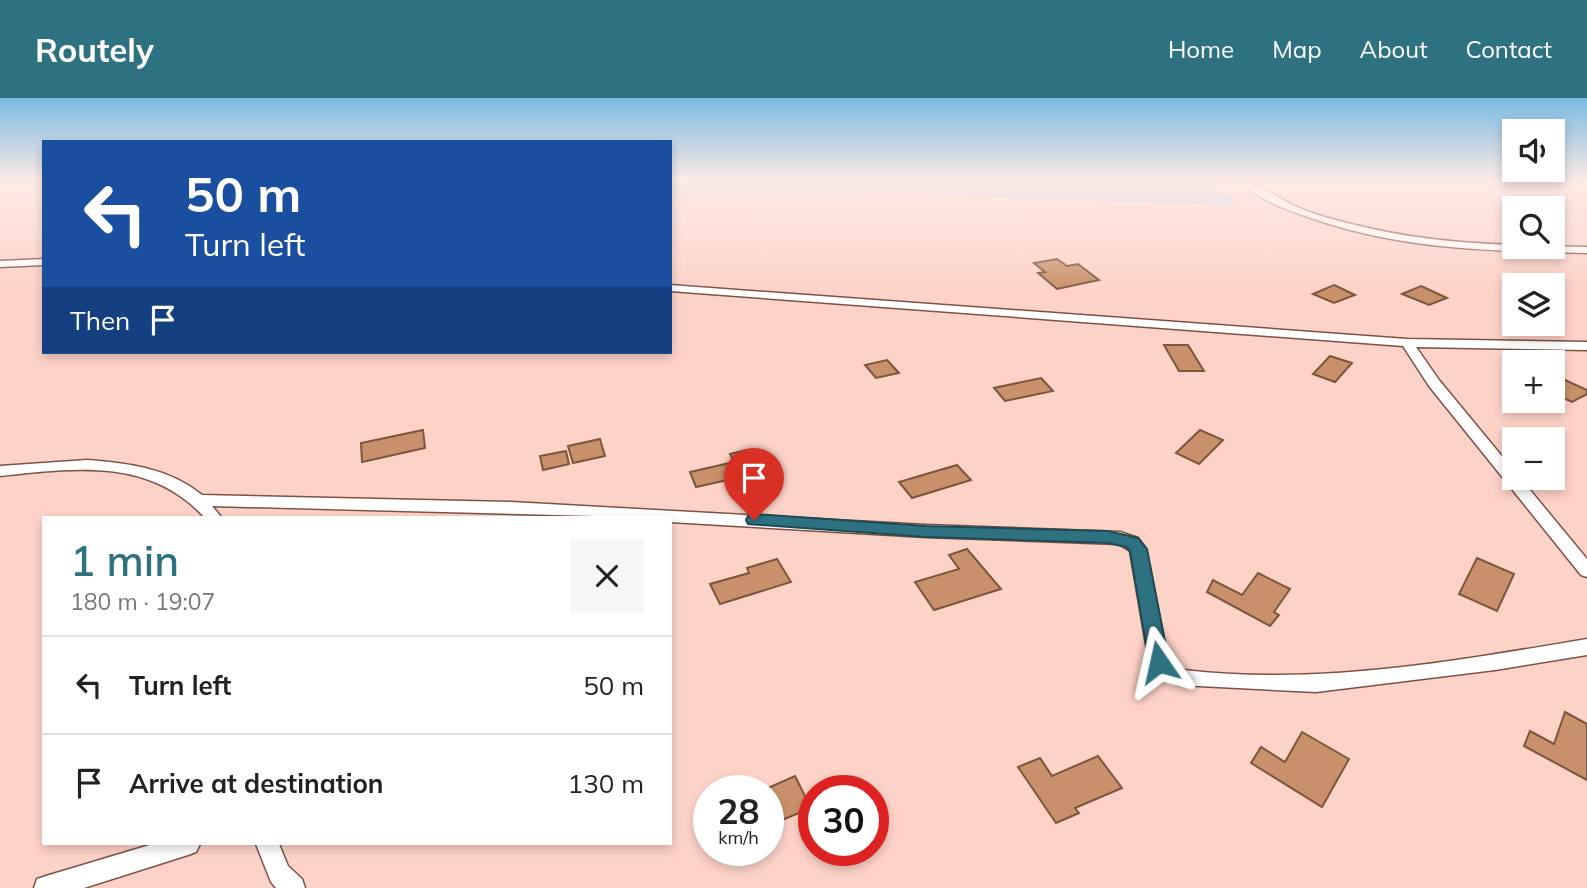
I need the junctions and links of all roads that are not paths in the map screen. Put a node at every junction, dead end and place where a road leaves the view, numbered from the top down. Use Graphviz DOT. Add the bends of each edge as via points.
graph roads {
  1 [pos="1326,219"];
  2 [pos="1587,250"];
  3 [pos="42,262"];
  4 [pos="0,264"];
  5 [pos="672,288"];
  6 [pos="1407,343"];
  7 [pos="1587,346"];
  8 [pos="0,471"];
  9 [pos="201,500"];
  10 [pos="213,516"];
  11 [pos="667,516"];
  12 [pos="672,516"];
  13 [pos="1579,553"];
  14 [pos="1587,571"];
  15 [pos="1587,646"];
  16 [pos="185,845"];
  17 [pos="268,845"];
  18 [pos="46,888"];
  19 [pos="293,888"];
  1 -- 2 [label="street" via="1391,235 1493,249"];
  3 -- 4 [label="street"];
  5 -- 6 [label="street"];
  6 -- 7 [label="street"];
  6 -- 13 [label="street" via="1434,383"];
  8 -- 9 [label="street" via="89,463 126,467 157,476"];
  9 -- 10 [label="street"];
  9 -- 11 [label="street" via="511,507"];
  12 -- 15 [label="street" via="1120,538 1138,549 1159,662 1179,678 1316,684"];
  13 -- 14 [label="street"];
  16 -- 18 [label="street"];
  17 -- 19 [label="street" via="279,874"];
}
